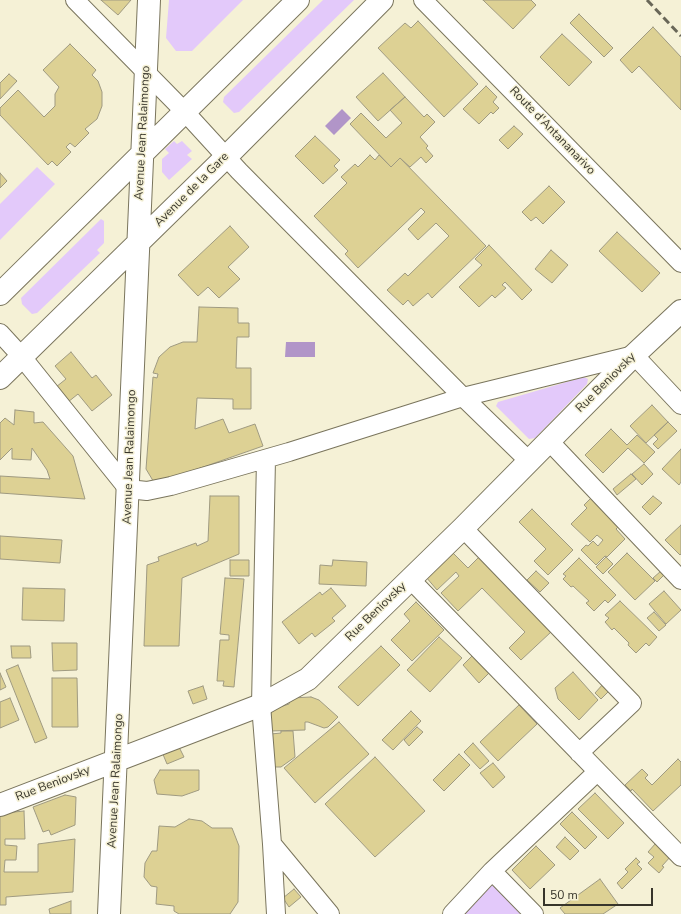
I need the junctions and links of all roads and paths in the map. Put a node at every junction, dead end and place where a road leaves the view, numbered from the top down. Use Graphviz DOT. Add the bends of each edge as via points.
graph roads {
  1 [pos="75,0"];
  2 [pos="149,0"];
  3 [pos="298,0"];
  4 [pos="382,0"];
  5 [pos="423,0"];
  6 [pos="146,72"];
  7 [pos="185,112"];
  8 [pos="142,154"];
  9 [pos="226,157"];
  10 [pos="139,243"];
  11 [pos="681,263"];
  12 [pos="0,294"];
  13 [pos="681,311"];
  14 [pos="0,333"];
  15 [pos="634,355"];
  16 [pos="22,357"];
  17 [pos="0,378"];
  18 [pos="463,397"];
  19 [pos="681,405"];
  20 [pos="549,440"];
  21 [pos="266,459"];
  22 [pos="528,461"];
  23 [pos="128,489"];
  24 [pos="463,528"];
  25 [pos="410,580"];
  26 [pos="681,580"];
  27 [pos="261,705"];
  28 [pos="579,753"];
  29 [pos="117,760"];
  30 [pos="597,772"];
  31 [pos="0,805"];
  32 [pos="272,844"];
  33 [pos="681,857"];
  34 [pos="492,871"];
  35 [pos="109,914"];
  36 [pos="276,914"];
  37 [pos="330,914"];
  38 [pos="452,914"];
  39 [pos="534,914"];
  1 -- 6 [label="street"];
  2 -- 6 [label="street, Avenue Jean Ralaimongo"];
  3 -- 7 [label="street"];
  4 -- 9 [label="street, Avenue de la Gare"];
  5 -- 11 [label="street, Route d'Antananarivo"];
  6 -- 7 [label="street"];
  6 -- 8 [label="street, Avenue Jean Ralaimongo"];
  7 -- 8 [label="street"];
  7 -- 9 [label="street"];
  8 -- 10 [label="street, Avenue Jean Ralaimongo"];
  8 -- 12 [label="street"];
  9 -- 10 [label="street, Avenue de la Gare"];
  9 -- 18 [label="street"];
  10 -- 16 [label="street, Avenue de la Gare"];
  10 -- 23 [label="street, Avenue Jean Ralaimongo"];
  13 -- 15 [label="street, Rue Beniovsky"];
  14 -- 16 [label="street"];
  15 -- 18 [label="street"];
  15 -- 19 [label="street"];
  15 -- 20 [label="street, Rue Beniovsky"];
  16 -- 17 [label="street, Avenue de la Gare"];
  16 -- 23 [label="street"];
  18 -- 21 [label="street"];
  18 -- 22 [label="street"];
  20 -- 22 [label="street, Rue Beniovsky"];
  20 -- 26 [label="street"];
  21 -- 23 [label="street" via="171,486 147,491"];
  21 -- 27 [label="street"];
  22 -- 24 [label="street, Rue Beniovsky"];
  23 -- 29 [label="street, Avenue Jean Ralaimongo"];
  24 -- 25 [label="street, Rue Beniovsky"];
  24 -- 28 [label="street" via="632,703"];
  25 -- 27 [label="street, Rue Beniovsky" via="308,678"];
  25 -- 28 [label="street"];
  27 -- 29 [label="street, Rue Beniovsky"];
  27 -- 32 [label="street"];
  28 -- 30 [label="street"];
  29 -- 31 [label="street, Rue Beniovsky"];
  29 -- 35 [label="street, Avenue Jean Ralaimongo"];
  30 -- 33 [label="street"];
  30 -- 34 [label="street"];
  32 -- 36 [label="street"];
  32 -- 37 [label="street"];
  34 -- 38 [label="street"];
  34 -- 39 [label="street"];
}
